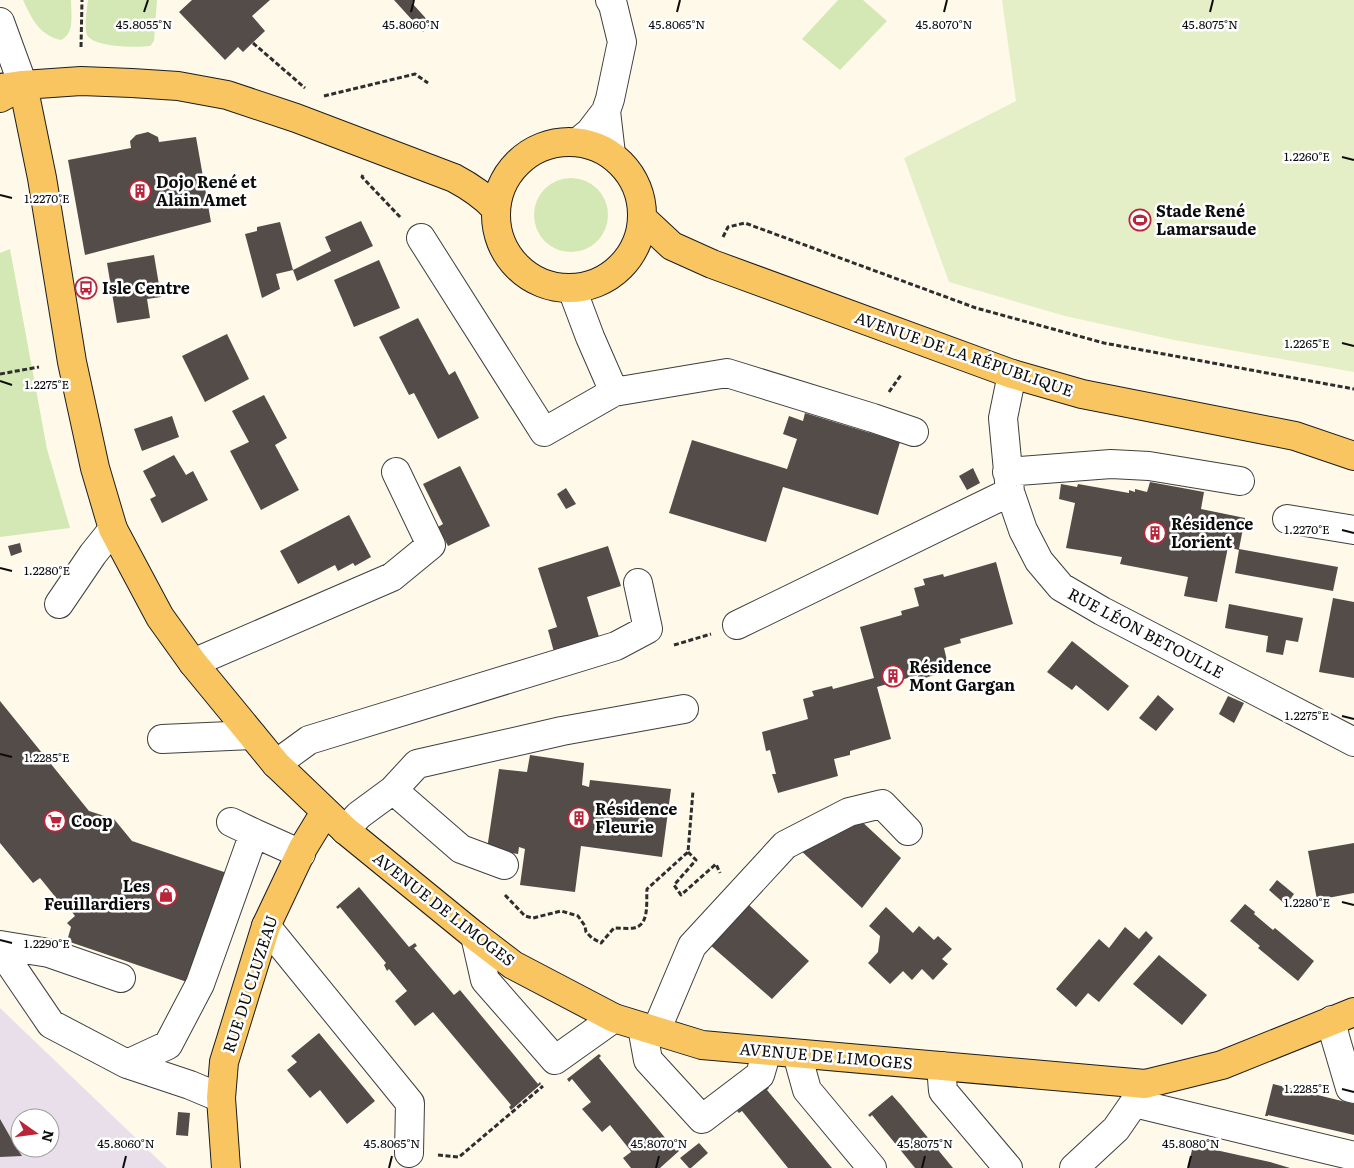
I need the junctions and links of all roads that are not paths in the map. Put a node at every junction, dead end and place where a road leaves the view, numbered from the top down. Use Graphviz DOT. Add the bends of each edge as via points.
graph roads {
  1 [pos="610,0"];
  2 [pos="0,22"];
  3 [pos="12,87"];
  4 [pos="0,98"];
  5 [pos="606,111"];
  6 [pos="578,142"];
  7 [pos="611,154"];
  8 [pos="512,169"];
  9 [pos="454,178"];
  10 [pos="495,208"];
  11 [pos="643,220"];
  12 [pos="421,238"];
  13 [pos="672,246"];
  14 [pos="629,257"];
  15 [pos="572,289"];
  16 [pos="1012,374"];
  17 [pos="614,392"];
  18 [pos="914,432"];
  19 [pos="1295,436"];
  20 [pos="1354,438"];
  21 [pos="1354,456"];
  22 [pos="396,472"];
  23 [pos="1240,481"];
  24 [pos="1008,482"];
  25 [pos="1287,519"];
  26 [pos="113,529"];
  27 [pos="1354,530"];
  28 [pos="638,584"];
  29 [pos="59,604"];
  30 [pos="737,624"];
  31 [pos="193,663"];
  32 [pos="684,709"];
  33 [pos="252,735"];
  34 [pos="1351,736"];
  35 [pos="162,740"];
  36 [pos="276,764"];
  37 [pos="393,790"];
  38 [pos="335,821"];
  39 [pos="908,831"];
  40 [pos="301,854"];
  41 [pos="504,865"];
  42 [pos="266,926"];
  43 [pos="475,936"];
  44 [pos="0,947"];
  45 [pos="121,978"];
  46 [pos="1343,1016"];
  47 [pos="614,1018"];
  48 [pos="649,1029"];
  49 [pos="767,1051"];
  50 [pos="796,1054"];
  51 [pos="127,1064"];
  52 [pos="942,1066"];
  53 [pos="1354,1089"];
  54 [pos="1140,1093"];
  55 [pos="221,1098"];
  56 [pos="409,1153"];
  57 [pos="1354,1156"];
  58 [pos="226,1168"];
  59 [pos="872,1168"];
  60 [pos="1008,1168"];
  61 [pos="1074,1168"];
  1 -- 5 [label="street" via="622,42"];
  2 -- 3 [label="street"];
  3 -- 4 [label="main road"];
  3 -- 9 [label="main road" via="81,81 178,86 227,95"];
  3 -- 26 [label="main road, AVENUE DE LIMOGES" via="42,178 72,362 95,468"];
  5 -- 6 [label="street"];
  5 -- 7 [label="street"];
  6 -- 7 [label="main road"];
  6 -- 8 [label="main road" via="553,143 530,152"];
  7 -- 11 [label="main road" via="626,168 636,185"];
  8 -- 9 [label="main road"];
  8 -- 10 [label="main road" via="504,179"];
  9 -- 10 [label="main road" via="471,187"];
  10 -- 15 [label="main road" via="498,238 510,259 527,276 541,283"];
  11 -- 13 [label="main road, AVENUE DE LA RÉPUBLIQUE"];
  11 -- 14 [label="main road"];
  12 -- 17 [label="street" via="544,432"];
  13 -- 14 [label="main road"];
  13 -- 16 [label="main road, AVENUE DE LA RÉPUBLIQUE" via="712,264"];
  14 -- 15 [label="main road" via="613,273 594,284"];
  15 -- 17 [label="street"];
  16 -- 19 [label="main road, AVENUE DE LA RÉPUBLIQUE" via="1082,394"];
  16 -- 24 [label="street, RUE LÉON BETOULLE" via="1003,418"];
  17 -- 18 [label="street" via="728,373"];
  19 -- 20 [label="main road, AVENUE DE LA RÉPUBLIQUE"];
  19 -- 21 [label="main road, AVENUE DE LA RÉPUBLIQUE"];
  22 -- 31 [label="street" via="432,545 392,577"];
  23 -- 24 [label="street" via="1149,466 1111,464"];
  24 -- 30 [label="street"];
  24 -- 34 [label="street, RUE LÉON BETOULLE" via="1024,530 1039,561 1061,587 1102,611"];
  25 -- 27 [label="street"];
  26 -- 29 [label="street"];
  26 -- 31 [label="main road, AVENUE DE LIMOGES" via="160,617"];
  28 -- 36 [label="street" via="648,629 616,646 309,740"];
  31 -- 33 [label="main road, AVENUE DE LIMOGES"];
  32 -- 37 [label="street" via="562,731 417,764"];
  33 -- 35 [label="street"];
  33 -- 36 [label="main road, AVENUE DE LIMOGES"];
  36 -- 38 [label="main road, AVENUE DE LIMOGES"];
  37 -- 38 [label="street" via="359,815"];
  37 -- 41 [label="street" via="461,849"];
  38 -- 40 [label="main road, RUE DU CLUZEAU"];
  38 -- 43 [label="main road, AVENUE DE LIMOGES"];
  39 -- 48 [label="street" via="882,804 849,812 785,845 692,946"];
  40 -- 42 [label="main road, RUE DU CLUZEAU"];
  40 -- 51 [label="street" via="243,827 200,984 168,1045"];
  42 -- 55 [label="main road, RUE DU CLUZEAU" via="224,1062"];
  42 -- 56 [label="street" via="410,1104"];
  43 -- 47 [label="main road, AVENUE DE LIMOGES" via="513,965"];
  43 -- 47 [label="street" via="485,980 555,1060"];
  44 -- 45 [label="street" via="49,953"];
  44 -- 51 [label="street" via="51,1024"];
  46 -- 53 [label="street" via="1335,1037 1350,1088"];
  46 -- 54 [label="main road, AVENUE DE LIMOGES" via="1222,1065"];
  47 -- 48 [label="main road, AVENUE DE LIMOGES"];
  48 -- 49 [label="main road, AVENUE DE LIMOGES" via="702,1046"];
  48 -- 49 [label="street" via="648,1060 702,1119 760,1075"];
  49 -- 50 [label="main road, AVENUE DE LIMOGES"];
  50 -- 52 [label="main road, AVENUE DE LIMOGES"];
  50 -- 59 [label="street" via="807,1090"];
  51 -- 55 [label="street"];
  52 -- 54 [label="main road, AVENUE DE LIMOGES"];
  52 -- 60 [label="street" via="943,1091"];
  54 -- 57 [label="street"];
  54 -- 61 [label="street" via="1116,1129"];
  55 -- 58 [label="main road, RUE DU CLUZEAU"];
}
